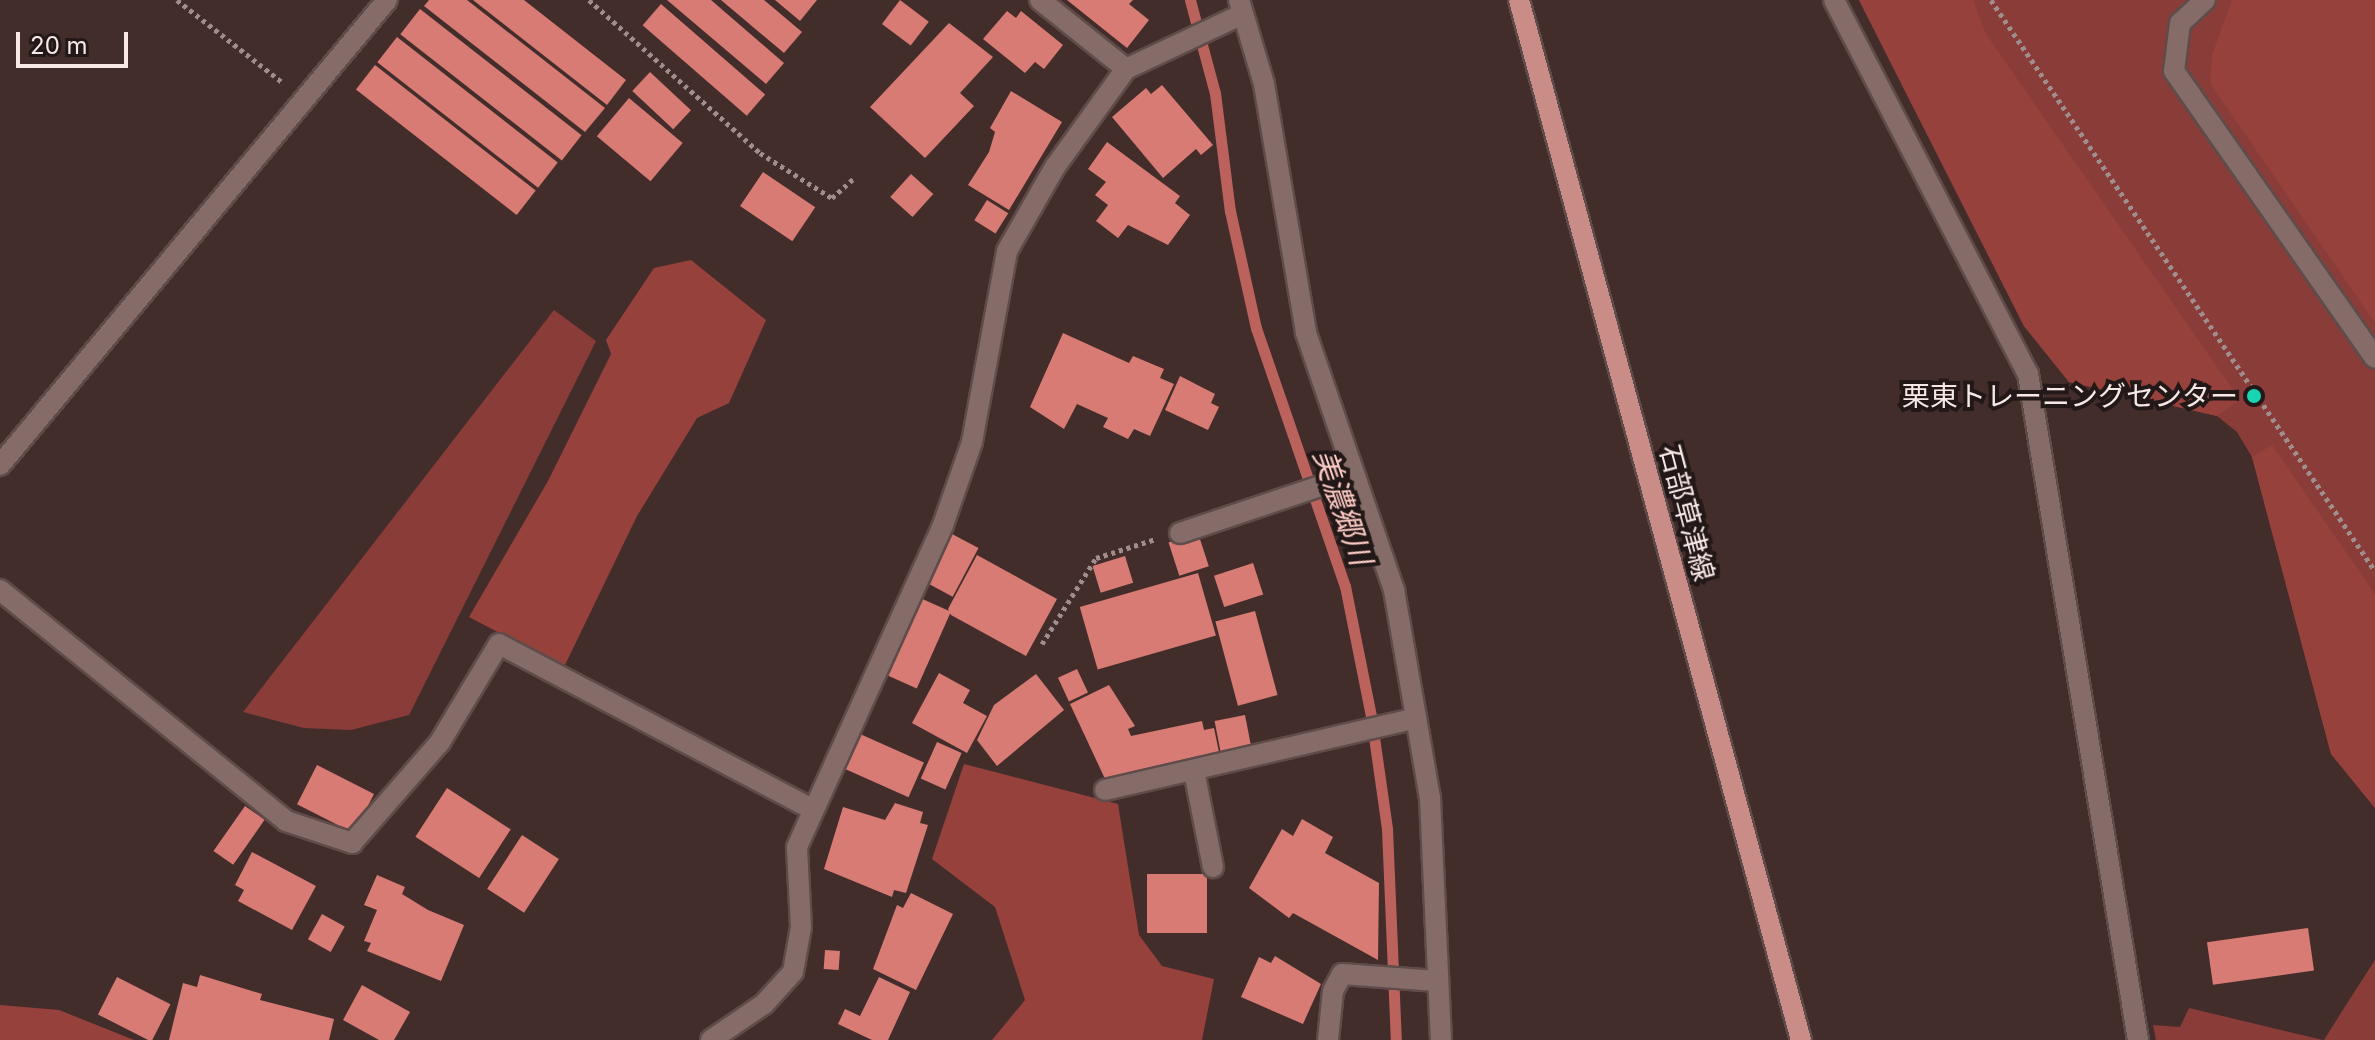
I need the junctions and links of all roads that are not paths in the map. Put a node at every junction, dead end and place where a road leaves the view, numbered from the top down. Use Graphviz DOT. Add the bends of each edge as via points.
graph roads {
  1 [pos="387,0"];
  2 [pos="1040,0"];
  3 [pos="1519,0"];
  4 [pos="1834,0"];
  5 [pos="2205,0"];
  6 [pos="1241,7"];
  7 [pos="1126,69"];
  8 [pos="2375,358"];
  9 [pos="0,465"];
  10 [pos="1343,478"];
  11 [pos="1180,533"];
  12 [pos="0,590"];
  13 [pos="1407,720"];
  14 [pos="1194,771"];
  15 [pos="1105,790"];
  16 [pos="812,809"];
  17 [pos="1213,867"];
  18 [pos="1437,981"];
  19 [pos="1798,1039"];
  20 [pos="711,1040"];
  21 [pos="1328,1040"];
  22 [pos="1441,1040"];
  23 [pos="2138,1040"];
  1 -- 9 [label="street"];
  2 -- 7 [label="street"];
  3 -- 19 [label="main road, 石部草津線"];
  4 -- 23 [label="street" via="2028,374"];
  5 -- 8 [label="street" via="2180,23 2174,71"];
  6 -- 7 [label="street"];
  6 -- 10 [label="street" via="1264,84 1306,333"];
  7 -- 16 [label="street" via="1055,167 1007,251 972,442 943,525"];
  10 -- 11 [label="street"];
  10 -- 13 [label="street" via="1394,590"];
  12 -- 16 [label="street" via="286,821 352,843 440,742 499,644"];
  13 -- 14 [label="street"];
  13 -- 18 [label="street" via="1438,879"];
  14 -- 15 [label="street"];
  14 -- 17 [label="street"];
  16 -- 20 [label="street" via="797,847 801,927 793,972 764,1004"];
  18 -- 21 [label="street" via="1342,974 1333,991"];
  18 -- 22 [label="street"];
}
